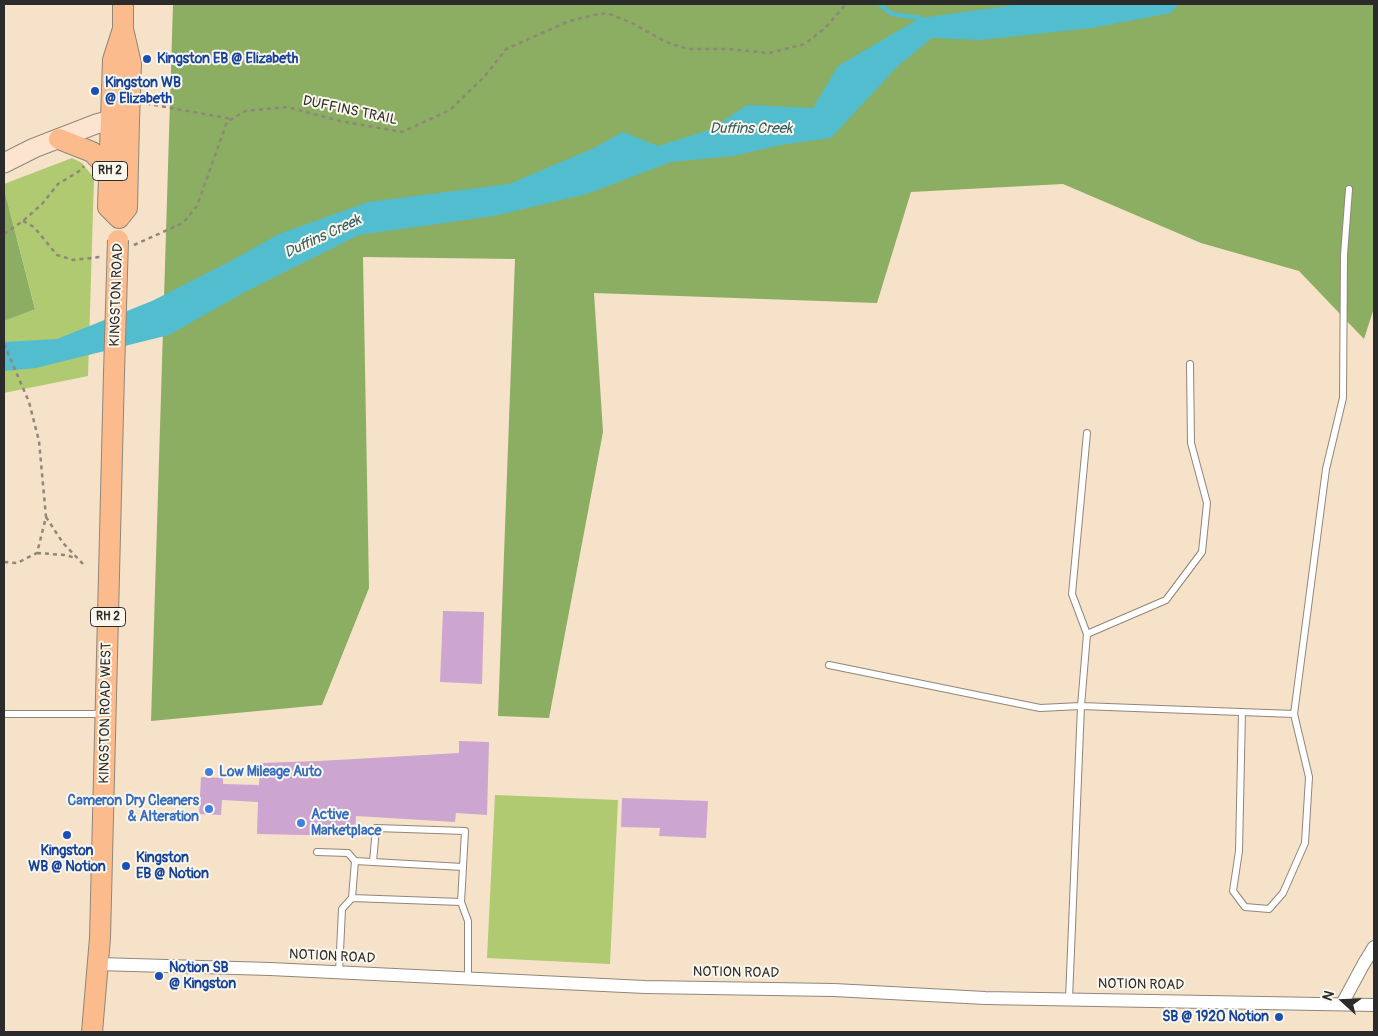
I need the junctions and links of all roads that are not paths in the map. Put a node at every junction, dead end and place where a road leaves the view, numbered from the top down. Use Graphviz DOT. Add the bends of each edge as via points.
graph roads {
  1 [pos="123,4"];
  2 [pos="120,120"];
  3 [pos="59,139"];
  4 [pos="4,163"];
  5 [pos="110,170"];
  6 [pos="1349,189"];
  7 [pos="119,218"];
  8 [pos="1190,364"];
  9 [pos="114,373"];
  10 [pos="1087,433"];
  11 [pos="1087,634"];
  12 [pos="829,665"];
  13 [pos="1081,706"];
  14 [pos="1242,712"];
  15 [pos="4,714"];
  16 [pos="106,714"];
  17 [pos="1294,714"];
  18 [pos="316,852"];
  19 [pos="355,861"];
  20 [pos="373,862"];
  21 [pos="463,867"];
  22 [pos="352,898"];
  23 [pos="461,902"];
  24 [pos="1374,947"];
  25 [pos="98,964"];
  26 [pos="339,972"];
  27 [pos="468,979"];
  28 [pos="1069,999"];
  29 [pos="1342,1004"];
  30 [pos="1374,1005"];
  31 [pos="92,1032"];
  1 -- 2 [label="main road, RH 2" via="123,28 131,64"];
  2 -- 3 [label="street" via="96,124"];
  2 -- 5 [label="main road, RH 2"];
  2 -- 7 [label="main road, RH 2" via="127,208"];
  3 -- 4 [label="street"];
  3 -- 5 [label="main road" via="92,152"];
  5 -- 7 [label="main road, RH 2" via="108,207"];
  6 -- 17 [label="lane" via="1344,255 1343,398 1326,469"];
  7 -- 9 [label="main road, KINGSTON ROAD / RH 2, bridge"];
  8 -- 11 [label="lane" via="1191,444 1207,503 1202,552 1166,600"];
  9 -- 16 [label="main road, KINGSTON ROAD WEST / RH 2"];
  10 -- 11 [label="lane" via="1072,594"];
  11 -- 13 [label="lane"];
  12 -- 13 [label="lane" via="1040,708"];
  13 -- 14 [label="lane"];
  13 -- 28 [label="lane"];
  14 -- 17 [label="lane"];
  14 -- 17 [label="lane" via="1239,851 1233,891 1245,907 1269,909 1283,892 1305,843 1309,778"];
  15 -- 16 [label="lane"];
  16 -- 25 [label="main road, KINGSTON ROAD WEST / RH 2"];
  18 -- 19 [label="lane" via="348,853"];
  19 -- 20 [label="lane"];
  19 -- 22 [label="lane"];
  20 -- 21 [label="lane"];
  20 -- 21 [label="lane" via="376,828 465,831"];
  21 -- 23 [label="lane"];
  22 -- 23 [label="lane"];
  22 -- 26 [label="lane" via="342,909"];
  23 -- 27 [label="lane" via="468,921"];
  24 -- 29 [label="street"];
  25 -- 26 [label="street, NOTION ROAD"];
  25 -- 31 [label="main road, RH 2"];
  26 -- 27 [label="street, NOTION ROAD"];
  27 -- 28 [label="street, NOTION ROAD"];
  28 -- 29 [label="street, NOTION ROAD"];
  29 -- 30 [label="street, NOTION ROAD"];
}
